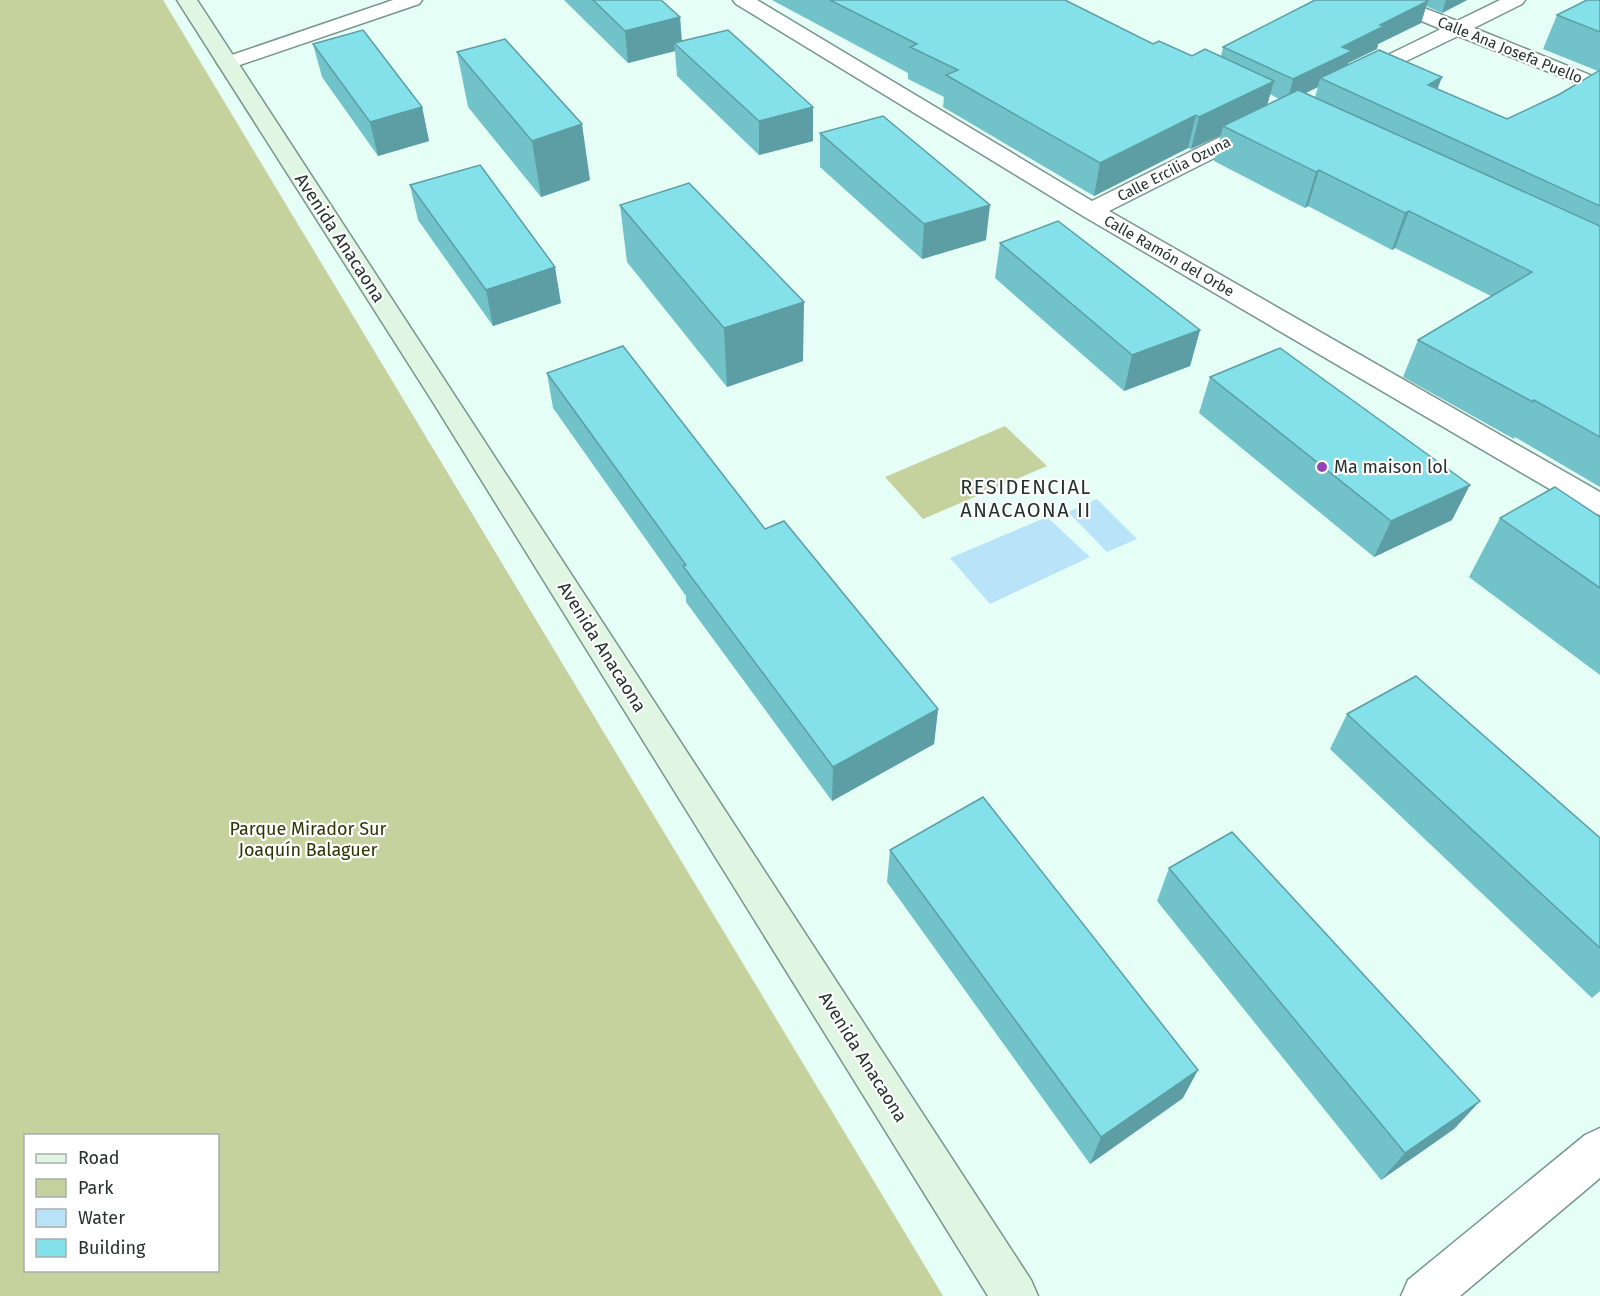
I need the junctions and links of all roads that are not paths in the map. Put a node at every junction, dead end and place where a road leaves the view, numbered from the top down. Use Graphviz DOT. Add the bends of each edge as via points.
graph roads {
  1 [pos="187,0"];
  2 [pos="412,0"];
  3 [pos="743,0"];
  4 [pos="1387,0"];
  5 [pos="1515,0"];
  6 [pos="1456,28"];
  7 [pos="227,63"];
  8 [pos="1342,85"];
  9 [pos="1600,86"];
  10 [pos="1278,117"];
  11 [pos="1091,211"];
  12 [pos="1600,505"];
  13 [pos="1600,1150"];
  14 [pos="1015,1296"];
  15 [pos="1424,1296"];
  1 -- 7 [label="main road, Avenida Anacaona"];
  2 -- 7 [label="street"];
  3 -- 11 [label="street, Calle Ramón del Orbe"];
  4 -- 6 [label="street, Calle Ana Josefa Puello"];
  5 -- 6 [label="street"];
  6 -- 8 [label="street"];
  6 -- 9 [label="street, Calle Ana Josefa Puello"];
  7 -- 14 [label="main road, Avenida Anacaona"];
  10 -- 11 [label="street, Calle Ercilia Ozuna"];
  11 -- 12 [label="street, Calle Ramón del Orbe"];
  13 -- 15 [label="street"];
}
